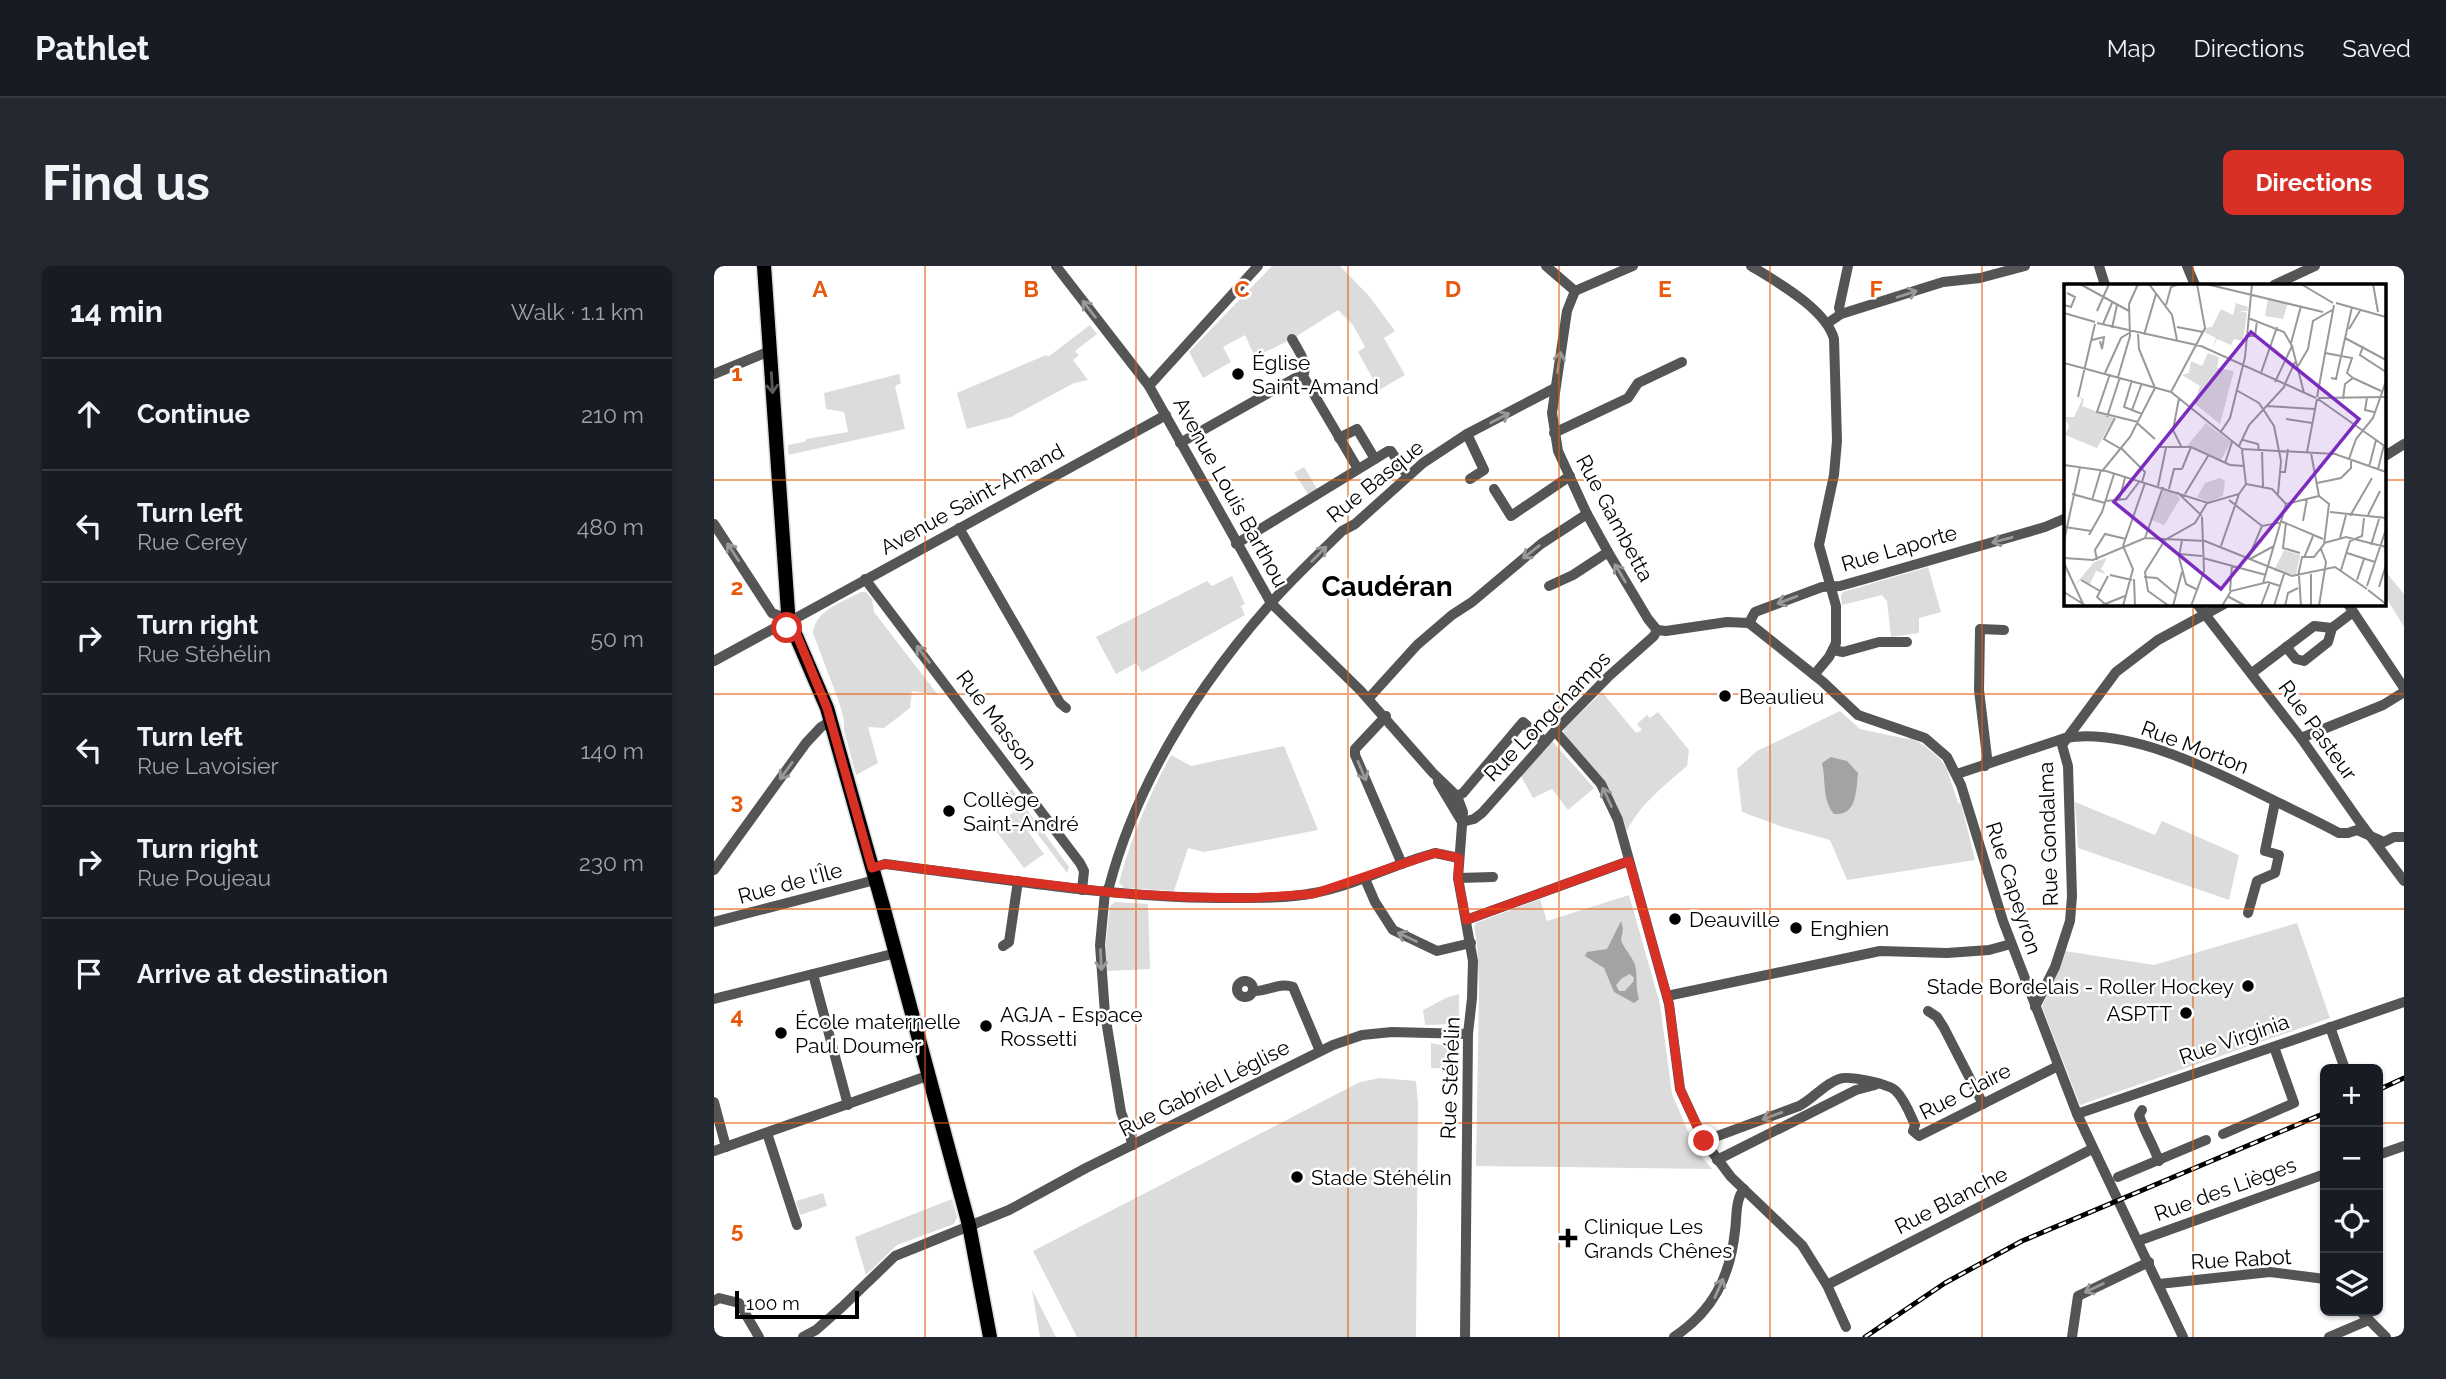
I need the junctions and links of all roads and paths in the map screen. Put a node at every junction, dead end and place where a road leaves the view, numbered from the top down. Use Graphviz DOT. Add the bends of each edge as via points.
graph roads {
  1 [pos="764,266"];
  2 [pos="1056,266"];
  3 [pos="1258,266"];
  4 [pos="1546,266"];
  5 [pos="1633,266"];
  6 [pos="1751,266"];
  7 [pos="1848,266"];
  8 [pos="2025,266"];
  9 [pos="2099,266"];
  10 [pos="2188,266"];
  11 [pos="2315,266"];
  12 [pos="2105,284"];
  13 [pos="2195,284"];
  14 [pos="2276,284"];
  15 [pos="1575,291"];
  16 [pos="1842,314"];
  17 [pos="1828,323"];
  18 [pos="1292,339"];
  19 [pos="770,351"];
  20 [pos="1682,362"];
  21 [pos="714,374"];
  22 [pos="1303,376"];
  23 [pos="1149,386"];
  24 [pos="1555,388"];
  25 [pos="1166,415"];
  26 [pos="1554,433"];
  27 [pos="1467,435"];
  28 [pos="1339,438"];
  29 [pos="1180,443"];
  30 [pos="2404,444"];
  31 [pos="2386,455"];
  32 [pos="1375,458"];
  33 [pos="1358,469"];
  34 [pos="1407,475"];
  35 [pos="1570,476"];
  36 [pos="1470,479"];
  37 [pos="1494,489"];
  38 [pos="1587,514"];
  39 [pos="2064,519"];
  40 [pos="714,524"];
  41 [pos="959,528"];
  42 [pos="1236,544"];
  43 [pos="1608,552"];
  44 [pos="865,579"];
  45 [pos="1549,586"];
  46 [pos="1831,587"];
  47 [pos="1271,603"];
  48 [pos="2199,606"];
  49 [pos="2220,606"];
  50 [pos="2350,608"];
  51 [pos="2205,614"];
  52 [pos="789,620"];
  53 [pos="1749,623"];
  54 [pos="2332,628"];
  55 [pos="1657,630"];
  56 [pos="2004,630"];
  57 [pos="1907,642"];
  58 [pos="2286,647"];
  59 [pos="1833,650"];
  60 [pos="714,661"];
  61 [pos="2252,673"];
  62 [pos="1814,675"];
  63 [pos="2404,690"];
  64 [pos="1368,698"];
  65 [pos="1066,708"];
  66 [pos="2083,714"];
  67 [pos="1386,716"];
  68 [pos="831,721"];
  69 [pos="1555,731"];
  70 [pos="2097,737"];
  71 [pos="2066,738"];
  72 [pos="2301,738"];
  73 [pos="1545,742"];
  74 [pos="1985,766"];
  75 [pos="1433,773"];
  76 [pos="1956,774"];
  77 [pos="1457,796"];
  78 [pos="2276,802"];
  79 [pos="1462,822"];
  80 [pos="2371,836"];
  81 [pos="2404,837"];
  82 [pos="1459,858"];
  83 [pos="1629,861"];
  84 [pos="1402,864"];
  85 [pos="714,870"];
  86 [pos="874,874"];
  87 [pos="1493,877"];
  88 [pos="1364,878"];
  89 [pos="1458,878"];
  90 [pos="1018,881"];
  91 [pos="2404,881"];
  92 [pos="1082,890"];
  93 [pos="1105,892"];
  94 [pos="2249,914"];
  95 [pos="1466,920"];
  96 [pos="714,922"];
  97 [pos="1471,943"];
  98 [pos="2011,944"];
  99 [pos="1003,946"];
  100 [pos="896,953"];
  101 [pos="813,974"];
  102 [pos="1253,990"];
  103 [pos="1667,996"];
  104 [pos="714,999"];
  105 [pos="2404,1002"];
  106 [pos="2035,1007"];
  107 [pos="1928,1011"];
  108 [pos="2330,1027"];
  109 [pos="1468,1034"];
  110 [pos="2273,1047"];
  111 [pos="1320,1051"];
  112 [pos="2343,1064"];
  113 [pos="2058,1066"];
  114 [pos="930,1075"];
  115 [pos="1877,1085"];
  116 [pos="2137,1093"];
  117 [pos="714,1102"];
  118 [pos="1983,1104"];
  119 [pos="848,1105"];
  120 [pos="1801,1112"];
  121 [pos="2077,1114"];
  122 [pos="768,1133"];
  123 [pos="2223,1135"];
  124 [pos="2206,1140"];
  125 [pos="1704,1141"];
  126 [pos="1133,1145"];
  127 [pos="2404,1146"];
  128 [pos="726,1147"];
  129 [pos="2092,1149"];
  130 [pos="714,1152"];
  131 [pos="2383,1153"];
  132 [pos="1717,1160"];
  133 [pos="2159,1161"];
  134 [pos="2320,1176"];
  135 [pos="2118,1177"];
  136 [pos="1744,1189"];
  137 [pos="797,1225"];
  138 [pos="969,1225"];
  139 [pos="2138,1241"];
  140 [pos="2149,1262"];
  141 [pos="2320,1278"];
  142 [pos="2159,1284"];
  143 [pos="1827,1286"];
  144 [pos="714,1301"];
  145 [pos="2365,1316"];
  146 [pos="2369,1320"];
  147 [pos="1846,1327"];
  148 [pos="759,1337"];
  149 [pos="803,1337"];
  150 [pos="990,1337"];
  151 [pos="1465,1337"];
  152 [pos="1674,1337"];
  153 [pos="2072,1337"];
  154 [pos="2183,1337"];
  155 [pos="2329,1337"];
  156 [pos="2386,1337"];
  1 -- 19 [label="main road"];
  23 -- 2 [label="street, Avenue Louis Barthou, one-way"];
  3 -- 23 [label="street"];
  4 -- 15 [label="street"];
  5 -- 15 [label="street"];
  6 -- 17 [label="street"];
  7 -- 16 [label="street" via="1839,308"];
  16 -- 8 [label="street, one-way" via="1943,282"];
  9 -- 12 [label="street"];
  10 -- 13 [label="street"];
  11 -- 14 [label="street"];
  24 -- 15 [label="street, Rue Gambetta, one-way" via="1567,311"];
  16 -- 17 [label="street"];
  17 -- 46 [label="street" via="1834,339 1837,441 1819,545"];
  18 -- 22 [label="street" via="1305,364"];
  19 -- 21 [label="street"];
  19 -- 52 [label="main road, one-way"];
  20 -- 26 [label="street" via="1638,383 1628,398"];
  22 -- 28 [label="street"];
  22 -- 29 [label="street"];
  23 -- 25 [label="street, Avenue Louis Barthou"];
  24 -- 26 [label="street, Rue Gambetta"];
  27 -- 24 [label="street, Rue Basque, one-way"];
  25 -- 29 [label="street, Avenue Louis Barthou"];
  25 -- 41 [label="street, Avenue Saint-Amand"];
  26 -- 35 [label="street, Rue Gambetta"];
  27 -- 34 [label="street, Rue Basque"];
  27 -- 36 [label="street" via="1485,470"];
  28 -- 32 [label="street" via="1357,429"];
  28 -- 33 [label="street"];
  29 -- 42 [label="street, Avenue Louis Barthou"];
  30 -- 31 [label="street"];
  32 -- 33 [label="street"];
  32 -- 34 [label="street" via="1391,451"];
  33 -- 42 [label="street"];
  47 -- 34 [label="street, Rue Basque, one-way" via="1342,531"];
  35 -- 37 [label="street" via="1511,516"];
  35 -- 38 [label="street, Rue Gambetta"];
  38 -- 43 [label="street, Rue Gambetta"];
  38 -- 64 [label="street, one-way" via="1541,544 1452,615"];
  39 -- 46 [label="street, Rue Laporte, one-way"];
  52 -- 40 [label="street, one-way" via="772,613"];
  41 -- 44 [label="street, Avenue Saint-Amand"];
  41 -- 65 [label="street"];
  42 -- 47 [label="street, Avenue Louis Barthou"];
  43 -- 45 [label="street"];
  55 -- 43 [label="street, Rue Gambetta, one-way"];
  44 -- 52 [label="street, Avenue Saint-Amand"];
  92 -- 44 [label="street, Rue Masson, one-way" via="1080,863"];
  46 -- 53 [label="street, Rue Laporte, one-way" via="1755,612"];
  46 -- 59 [label="street" via="1837,630"];
  47 -- 64 [label="street, Avenue Louis Barthou"];
  47 -- 93 [label="street, Rue Basque" via="1169,742 1138,802"];
  48 -- 51 [label="street, Rue Pasteur"];
  49 -- 51 [label="street"];
  50 -- 54 [label="street"];
  50 -- 63 [label="street"];
  51 -- 61 [label="street, Rue Pasteur"];
  51 -- 66 [label="street" via="2123,666"];
  52 -- 60 [label="street, Avenue Saint-Amand"];
  52 -- 68 [label="main road"];
  53 -- 55 [label="street"];
  53 -- 62 [label="street, Rue Capeyron"];
  54 -- 58 [label="street" via="2314,626"];
  54 -- 58 [label="street" via="2328,642 2304,661"];
  55 -- 69 [label="street, Rue Longchamps"];
  56 -- 74 [label="street" via="1980,629"];
  57 -- 59 [label="street"];
  58 -- 61 [label="street"];
  59 -- 62 [label="street"];
  61 -- 72 [label="street, Rue Pasteur"];
  62 -- 76 [label="street, Rue Capeyron" via="1858,715 1925,738 1947,757"];
  63 -- 72 [label="street" via="2383,705"];
  64 -- 67 [label="street, Avenue Louis Barthou"];
  66 -- 70 [label="street"];
  66 -- 71 [label="street"];
  67 -- 75 [label="street, Avenue Louis Barthou"];
  67 -- 84 [label="street, one-way" via="1360,742 1355,755"];
  68 -- 85 [label="street, one-way" via="806,743"];
  68 -- 86 [label="main road"];
  69 -- 73 [label="street, Rue Longchamps"];
  83 -- 69 [label="street, one-way" via="1618,820 1601,784"];
  70 -- 71 [label="street, Rue Morton"];
  70 -- 78 [label="street, Rue Morton" via="2136,743 2215,772"];
  71 -- 74 [label="street, Rue Morton"];
  71 -- 106 [label="street, Rue Gondalma" via="2062,745 2068,766 2070,921"];
  72 -- 80 [label="street, Rue Pasteur"];
  73 -- 77 [label="street" via="1523,722"];
  73 -- 79 [label="street, Rue Longchamps" via="1482,813"];
  74 -- 76 [label="street, Rue Morton"];
  75 -- 77 [label="street, Avenue Louis Barthou"];
  75 -- 79 [label="street"];
  76 -- 98 [label="street, Rue Capeyron"];
  77 -- 79 [label="street"];
  78 -- 80 [label="street, Rue Morton" via="2339,833 2357,830"];
  78 -- 94 [label="street" via="2265,851 2279,855 2275,873 2257,881"];
  79 -- 82 [label="street, Rue Stéhélin"];
  80 -- 81 [label="street, Rue Morton" via="2384,842"];
  80 -- 91 [label="street, Rue Pasteur"];
  82 -- 84 [label="street, Rue de l'Île" via="1435,853"];
  82 -- 89 [label="street, Rue Stéhélin"];
  83 -- 95 [label="street"];
  83 -- 103 [label="street"];
  84 -- 88 [label="street, Rue de l'Île"];
  86 -- 90 [label="street, Rue de l'Île" via="885,864"];
  86 -- 96 [label="street, Rue de l'Île"];
  86 -- 100 [label="main road"];
  87 -- 89 [label="street"];
  88 -- 93 [label="street, Rue de l'Île" via="1313,894 1280,897"];
  97 -- 88 [label="street, one-way" via="1437,951 1393,930"];
  89 -- 95 [label="street, Rue Stéhélin"];
  90 -- 92 [label="street, Rue de l'Île"];
  90 -- 99 [label="street" via="1009,942"];
  92 -- 93 [label="street, Rue de l'Île"];
  93 -- 126 [label="street, Rue Basque, one-way" via="1100,945 1105,1014 1121,1112"];
  95 -- 97 [label="street, Rue Stéhélin"];
  97 -- 109 [label="street, Rue Stéhélin"];
  98 -- 103 [label="street" via="1947,953 1880,951"];
  98 -- 106 [label="street, Rue Capeyron"];
  100 -- 101 [label="street"];
  100 -- 114 [label="main road"];
  101 -- 104 [label="street"];
  101 -- 119 [label="street"];
  102 -- 111 [label="street" via="1293,987"];
  103 -- 125 [label="street" via="1680,1089"];
  105 -- 108 [label="street, Rue Virginia"];
  106 -- 113 [label="street, Rue Capeyron"];
  107 -- 118 [label="street" via="1944,1028"];
  108 -- 110 [label="street, Rue Virginia"];
  108 -- 112 [label="street"];
  109 -- 111 [label="street, Rue Gabriel Léglise" via="1362,1035"];
  109 -- 151 [label="street, Rue Stéhélin"];
  110 -- 116 [label="street, Rue Virginia"];
  110 -- 123 [label="street" via="2294,1102"];
  111 -- 126 [label="street, Rue Gabriel Léglise"];
  113 -- 118 [label="street, Rue Claire"];
  113 -- 121 [label="street, Rue Capeyron"];
  114 -- 119 [label="street"];
  114 -- 138 [label="main road"];
  115 -- 118 [label="street, Rue Claire" via="1899,1094 1919,1136"];
  115 -- 120 [label="street, Rue Claire"];
  115 -- 120 [label="street, Rue Claire" via="1846,1077 1829,1084"];
  116 -- 121 [label="street, Rue Virginia"];
  116 -- 133 [label="street"];
  117 -- 128 [label="street"];
  119 -- 122 [label="street"];
  120 -- 125 [label="street, Rue Claire, one-way"];
  120 -- 132 [label="street, Rue Claire"];
  121 -- 129 [label="street, Rue Capeyron"];
  122 -- 128 [label="street"];
  122 -- 137 [label="street"];
  124 -- 133 [label="street"];
  125 -- 132 [label="street"];
  126 -- 138 [label="street, Rue Gabriel Léglise" via="1009,1210"];
  127 -- 131 [label="street"];
  128 -- 130 [label="street"];
  129 -- 139 [label="street, Rue Capeyron"];
  129 -- 143 [label="street, Rue Blanche"];
  132 -- 136 [label="street"];
  133 -- 135 [label="street"];
  134 -- 139 [label="street, Rue des Lièges"];
  136 -- 143 [label="street" via="1802,1245"];
  152 -- 136 [label="street, one-way" via="1713,1301 1728,1269 1738,1196"];
  138 -- 149 [label="street, Rue Gabriel Léglise" via="895,1256"];
  138 -- 150 [label="main road"];
  139 -- 140 [label="street, Rue Capeyron"];
  140 -- 142 [label="street, Rue Capeyron"];
  140 -- 153 [label="street, one-way" via="2078,1296"];
  141 -- 142 [label="street, Rue Rabot" via="2270,1272"];
  142 -- 154 [label="street, Rue Capeyron"];
  143 -- 147 [label="street"];
  144 -- 148 [label="street" via="738,1303"];
  145 -- 146 [label="street"];
  146 -- 155 [label="street"];
  146 -- 156 [label="street"];
}
